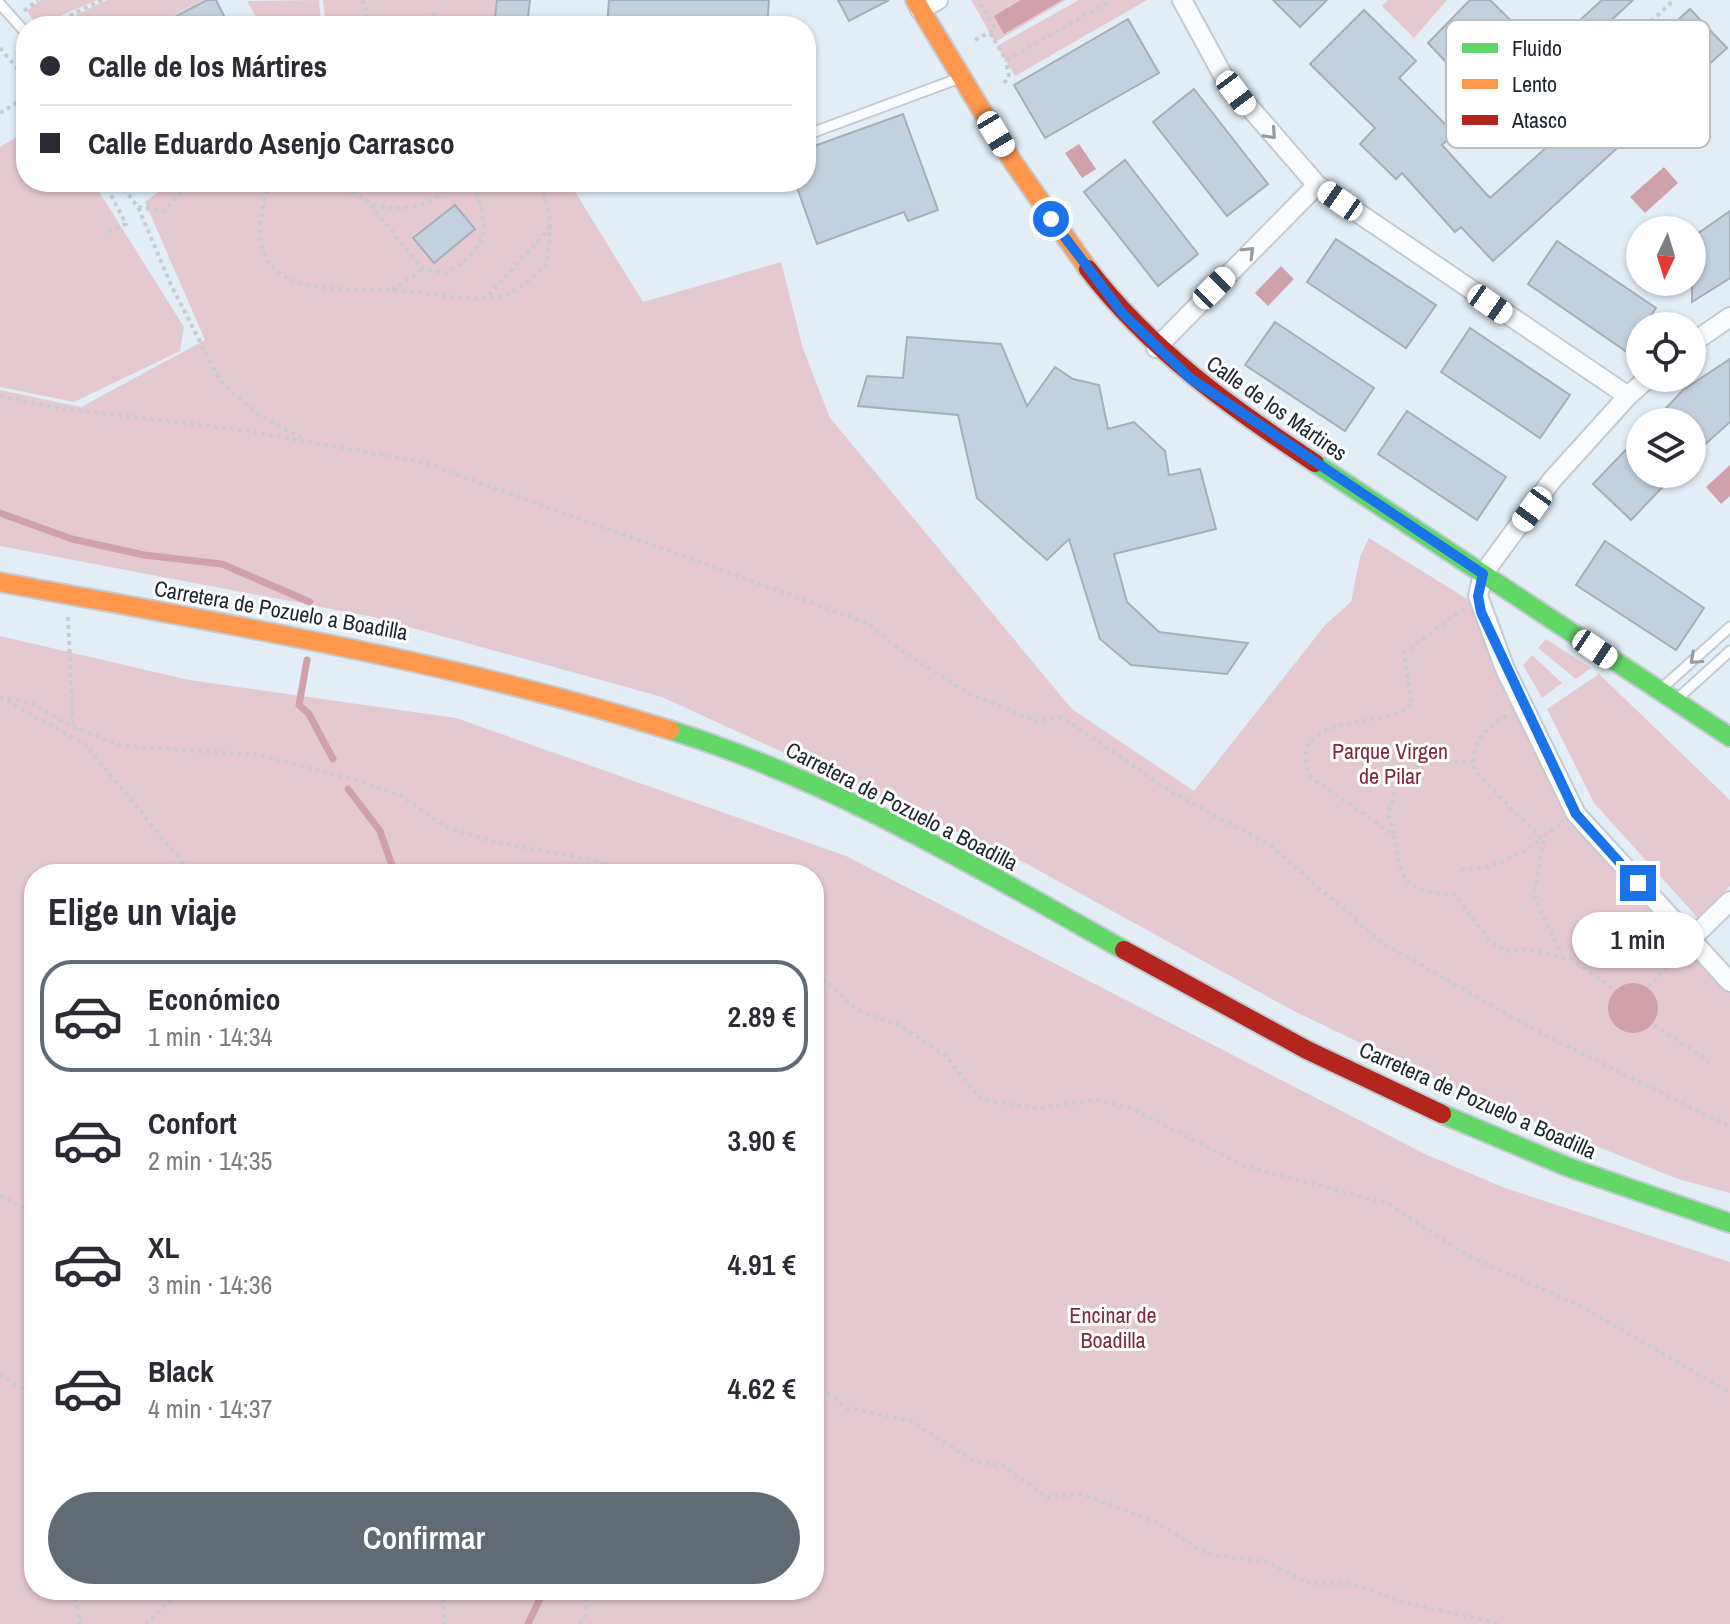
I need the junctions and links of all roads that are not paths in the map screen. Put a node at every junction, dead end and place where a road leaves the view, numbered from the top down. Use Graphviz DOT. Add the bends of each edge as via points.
graph roads {
  1 [pos="938,0"];
  2 [pos="1182,0"];
  3 [pos="0,4"];
  4 [pos="918,5"];
  5 [pos="16,22"];
  6 [pos="961,78"];
  7 [pos="816,131"];
  8 [pos="1317,185"];
  9 [pos="1730,317"];
  10 [pos="1706,333"];
  11 [pos="1156,348"];
  12 [pos="1632,392"];
  13 [pos="1628,396"];
  14 [pos="1483,574"];
  15 [pos="0,582"];
  16 [pos="1730,627"];
  17 [pos="1730,651"];
  18 [pos="1667,696"];
  19 [pos="1730,737"];
  20 [pos="1730,901"];
  21 [pos="1691,940"];
  22 [pos="1730,982"];
  23 [pos="1730,1223"];
  1 -- 4 [label="street"];
  2 -- 8 [label="street, one-way" via="1225,79"];
  3 -- 5 [label="lane"];
  4 -- 6 [label="main road, Calle de los Mártires"];
  6 -- 7 [label="lane"];
  6 -- 11 [label="main road, Calle de los Mártires" via="1084,267"];
  11 -- 8 [label="street, one-way"];
  8 -- 13 [label="street"];
  9 -- 10 [label="street"];
  11 -- 14 [label="main road, Calle de los Mártires" via="1228,406"];
  12 -- 13 [label="street"];
  13 -- 14 [label="street" via="1552,480"];
  14 -- 18 [label="main road, Calle de los Mártires"];
  14 -- 21 [label="street" via="1481,612 1576,814"];
  15 -- 23 [label="main road, Carretera de Pozuelo a Boadilla" via="359,647 519,682 677,730 801,781 934,846 1305,1049 1457,1122 1573,1170"];
  16 -- 18 [label="lane, one-way"];
  17 -- 18 [label="lane"];
  18 -- 19 [label="main road, Calle de los Mártires"];
  20 -- 21 [label="street"];
  21 -- 22 [label="street"];
}
